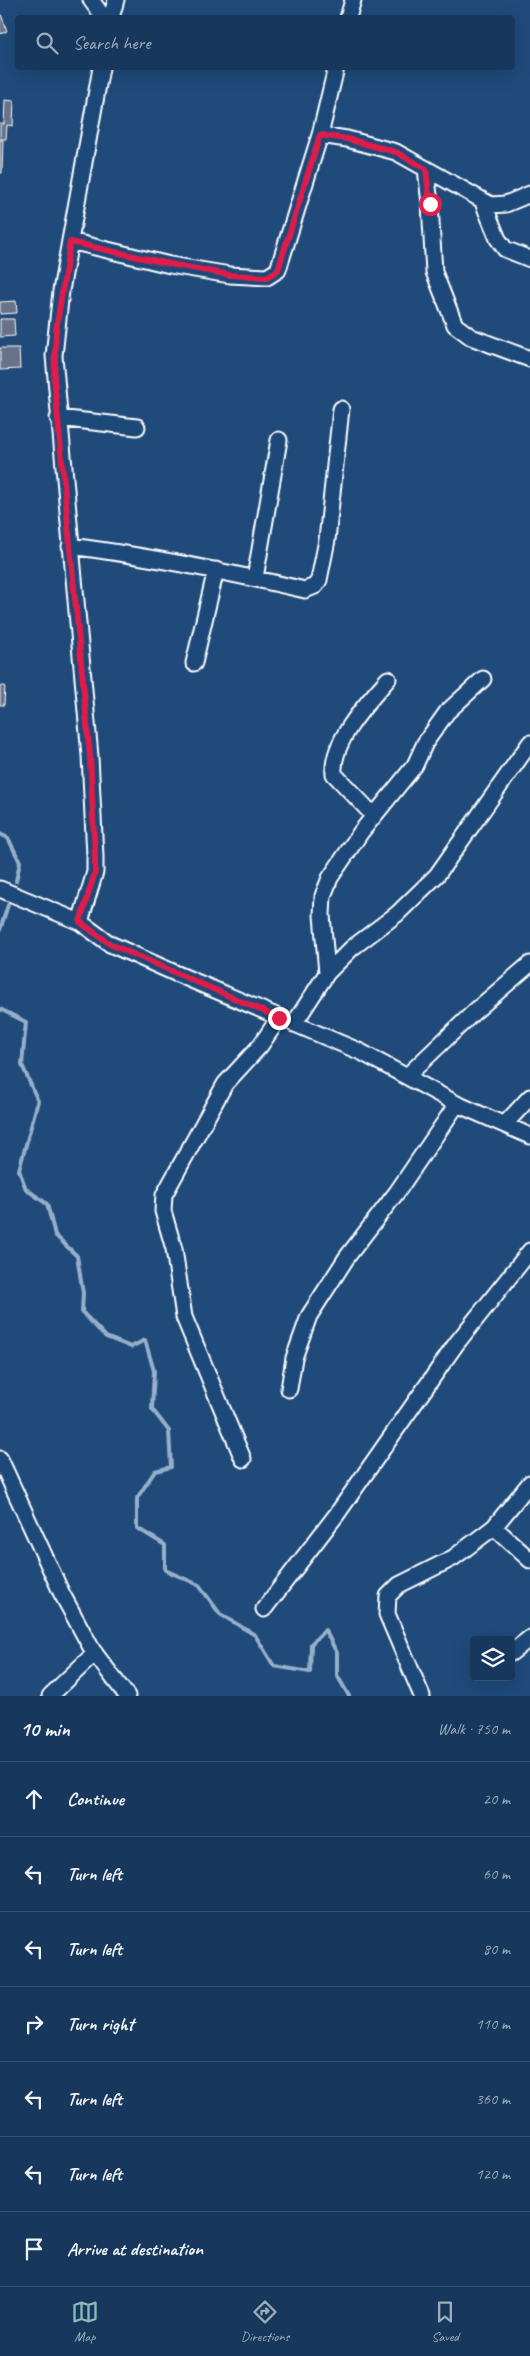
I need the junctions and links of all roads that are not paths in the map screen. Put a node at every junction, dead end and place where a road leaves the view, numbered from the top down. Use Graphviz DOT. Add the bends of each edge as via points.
graph roads {
  1 [pos="90,0"];
  2 [pos="116,0"];
  3 [pos="352,0"];
  4 [pos="102,15"];
  5 [pos="111,15"];
  6 [pos="349,15"];
  7 [pos="101,70"];
  8 [pos="336,70"];
  9 [pos="320,135"];
  10 [pos="426,169"];
  11 [pos="530,194"];
  12 [pos="482,200"];
  13 [pos="70,242"];
  14 [pos="530,259"];
  15 [pos="530,359"];
  16 [pos="341,409"];
  17 [pos="58,418"];
  18 [pos="138,427"];
  19 [pos="279,440"];
  20 [pos="70,546"];
  21 [pos="216,570"];
  22 [pos="255,578"];
  23 [pos="194,663"];
  24 [pos="388,679"];
  25 [pos="483,679"];
  26 [pos="530,744"];
  27 [pos="374,816"];
  28 [pos="0,889"];
  29 [pos="80,922"];
  30 [pos="530,964"];
  31 [pos="327,973"];
  32 [pos="279,1018"];
  33 [pos="294,1024"];
  34 [pos="407,1076"];
  35 [pos="530,1097"];
  36 [pos="457,1104"];
  37 [pos="505,1124"];
  38 [pos="530,1136"];
  39 [pos="530,1251"];
  40 [pos="289,1389"];
  41 [pos="0,1459"];
  42 [pos="243,1460"];
  43 [pos="530,1483"];
  44 [pos="494,1527"];
  45 [pos="530,1560"];
  46 [pos="264,1609"];
  47 [pos="530,1638"];
  48 [pos="515,1650"];
  49 [pos="95,1653"];
  50 [pos="50,1696"];
  51 [pos="127,1696"];
  52 [pos="422,1696"];
  1 -- 4 [label="street"];
  2 -- 5 [label="street"];
  3 -- 6 [label="street"];
  7 -- 13 [label="street"];
  8 -- 9 [label="street"];
  9 -- 10 [label="street" via="396,152"];
  9 -- 13 [label="street" via="278,270 273,275 230,275"];
  10 -- 12 [label="street"];
  10 -- 15 [label="street" via="434,272 455,325 471,337"];
  11 -- 12 [label="street" via="506,204 491,205"];
  12 -- 14 [label="street" via="505,249"];
  13 -- 17 [label="street" via="54,356"];
  16 -- 22 [label="street" via="328,540 319,580 315,586 305,590"];
  17 -- 18 [label="street"];
  17 -- 20 [label="street"];
  19 -- 22 [label="street"];
  20 -- 21 [label="street"];
  20 -- 29 [label="street" via="90,756 95,856 95,872"];
  21 -- 22 [label="street"];
  21 -- 23 [label="street"];
  24 -- 27 [label="street" via="358,714 333,765 334,774"];
  25 -- 27 [label="street" via="447,712 424,743 415,765"];
  26 -- 31 [label="street" via="437,875 397,914 352,948"];
  27 -- 31 [label="street" via="330,878 323,896"];
  28 -- 29 [label="street"];
  29 -- 32 [label="street" via="110,944"];
  30 -- 34 [label="street"];
  31 -- 33 [label="street"];
  32 -- 33 [label="street"];
  32 -- 42 [label="street" via="260,1046 225,1084 164,1195 163,1211 174,1249 184,1318"];
  33 -- 34 [label="street" via="361,1052"];
  34 -- 36 [label="street"];
  35 -- 37 [label="street"];
  36 -- 37 [label="street"];
  36 -- 40 [label="street" via="397,1192 347,1257 310,1316 294,1358"];
  37 -- 38 [label="street"];
  39 -- 46 [label="street" via="456,1344 337,1514"];
  41 -- 49 [label="street" via="62,1594"];
  43 -- 44 [label="street"];
  44 -- 45 [label="street"];
  44 -- 52 [label="street" via="453,1558 399,1585 388,1596 387,1614"];
  47 -- 48 [label="street"];
  49 -- 50 [label="street"];
  49 -- 51 [label="street"];
}
